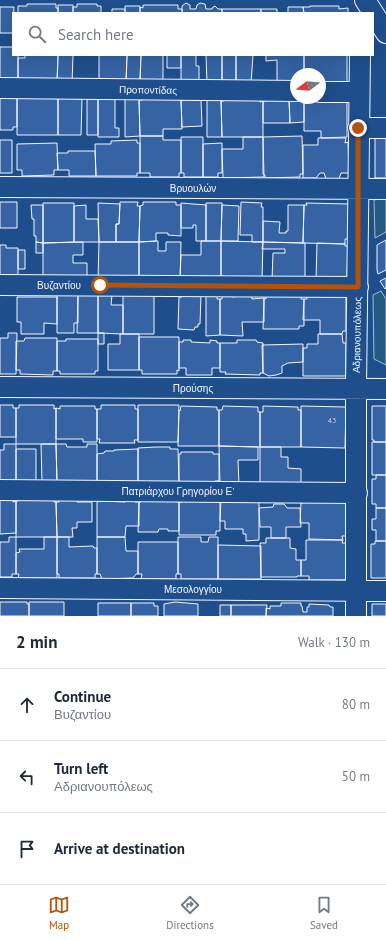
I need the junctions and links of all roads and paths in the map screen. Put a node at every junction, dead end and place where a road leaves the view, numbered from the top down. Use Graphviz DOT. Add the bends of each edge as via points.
graph roads {
  1 [pos="361,0"];
  2 [pos="365,0"];
  3 [pos="361,12"];
  4 [pos="373,12"];
  5 [pos="374,14"];
  6 [pos="386,33"];
  7 [pos="360,56"];
  8 [pos="0,88"];
  9 [pos="290,91"];
  10 [pos="326,92"];
  11 [pos="359,92"];
  12 [pos="358,128"];
  13 [pos="386,128"];
  14 [pos="0,187"];
  15 [pos="359,189"];
  16 [pos="386,189"];
  17 [pos="0,285"];
  18 [pos="358,287"];
  19 [pos="0,387"];
  20 [pos="356,389"];
  21 [pos="386,389"];
  22 [pos="0,490"];
  23 [pos="356,493"];
  24 [pos="0,588"];
  25 [pos="356,591"];
  26 [pos="386,591"];
  27 [pos="356,616"];
  1 -- 3 [label="street"];
  2 -- 4 [label="street"];
  5 -- 6 [label="street"];
  7 -- 11 [label="street, Αδριανουπόλεως"];
  8 -- 9 [label="street, Προποντίδας"];
  10 -- 11 [label="street"];
  11 -- 12 [label="street, Αδριανουπόλεως"];
  12 -- 13 [label="street"];
  12 -- 15 [label="street, Αδριανουπόλεως"];
  14 -- 15 [label="street, Βρυουλών"];
  15 -- 16 [label="street, Βρυουλών"];
  15 -- 18 [label="street, Αδριανουπόλεως"];
  17 -- 18 [label="street, Βυζαντίου"];
  18 -- 20 [label="street, Αδριανουπόλεως"];
  19 -- 20 [label="street, Προύσης"];
  20 -- 21 [label="street, Προύσης"];
  20 -- 23 [label="street, Αδριανουπόλεως"];
  22 -- 23 [label="street, Πατριάρχου Γρηγορίου Ε'"];
  23 -- 25 [label="street, Αδριανουπόλεως"];
  24 -- 25 [label="street, Μεσολογγίου"];
  25 -- 26 [label="street, Μεσολογγίου"];
  25 -- 27 [label="street, Αδριανουπόλεως"];
}
